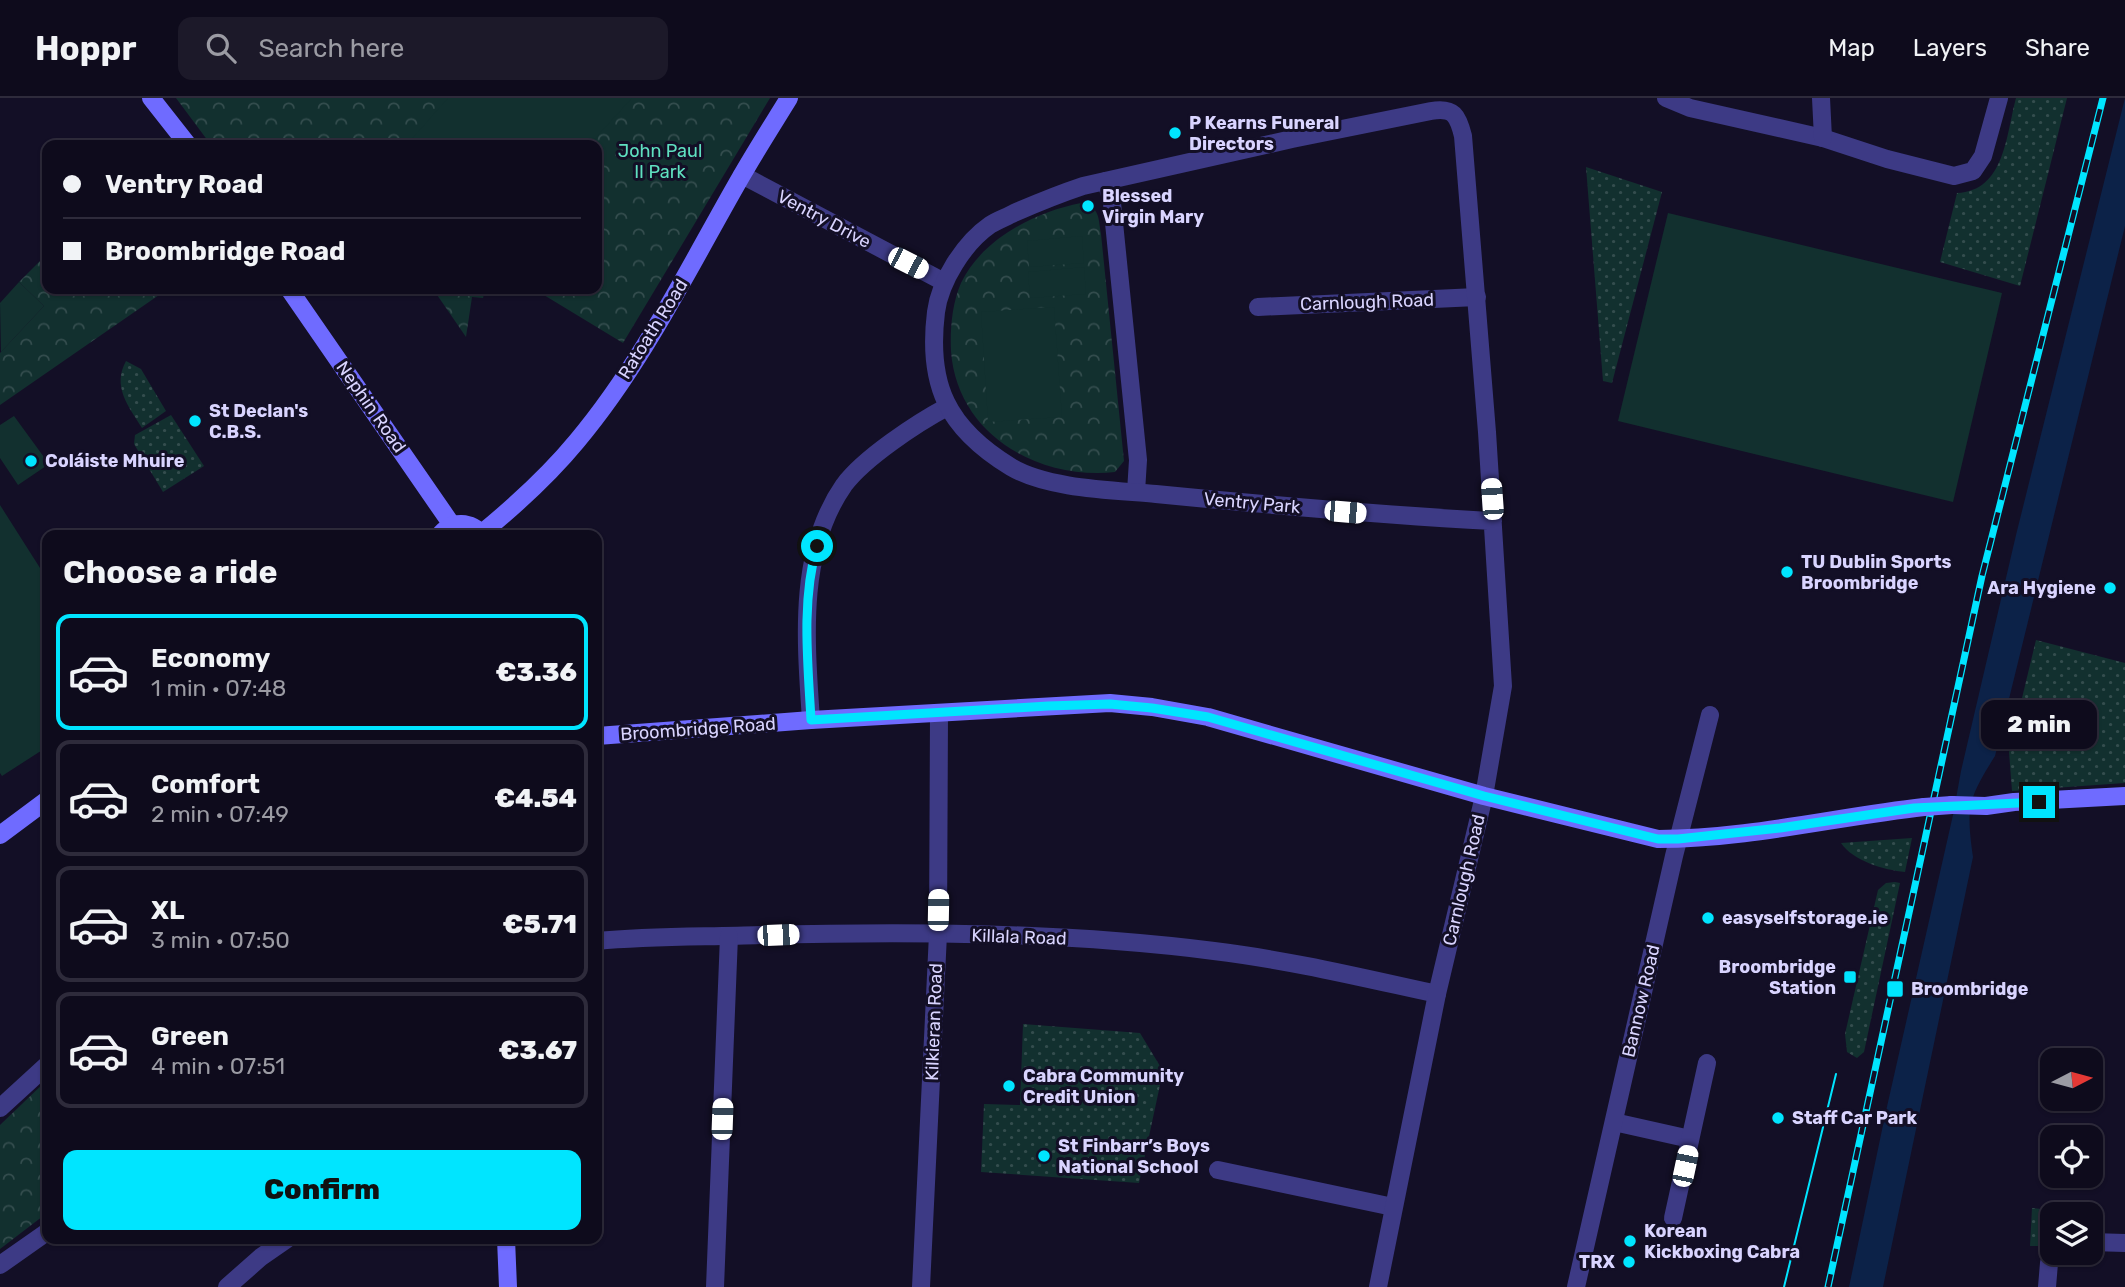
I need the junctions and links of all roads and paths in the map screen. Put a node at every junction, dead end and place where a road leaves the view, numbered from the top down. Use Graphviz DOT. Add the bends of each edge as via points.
graph roads {
  1 [pos="151,98"];
  2 [pos="789,98"];
  3 [pos="1665,98"];
  4 [pos="1821,98"];
  5 [pos="1999,98"];
  6 [pos="1452,112"];
  7 [pos="1823,138"];
  8 [pos="184,140"];
  9 [pos="742,174"];
  10 [pos="1106,181"];
  11 [pos="944,282"];
  12 [pos="292,294"];
  13 [pos="1477,297"];
  14 [pos="1258,306"];
  15 [pos="947,407"];
  16 [pos="1136,492"];
  17 [pos="1493,521"];
  18 [pos="445,530"];
  19 [pos="477,530"];
  20 [pos="487,530"];
  21 [pos="939,714"];
  22 [pos="1710,715"];
  23 [pos="811,720"];
  24 [pos="602,736"];
  25 [pos="1484,796"];
  26 [pos="2125,796"];
  27 [pos="42,804"];
  28 [pos="0,835"];
  29 [pos="1678,839"];
  30 [pos="938,934"];
  31 [pos="729,936"];
  32 [pos="602,940"];
  33 [pos="1437,994"];
  34 [pos="1707,1063"];
  35 [pos="42,1070"];
  36 [pos="0,1108"];
  37 [pos="1614,1122"];
  38 [pos="1690,1139"];
  39 [pos="1218,1170"];
  40 [pos="1393,1207"];
  41 [pos="1673,1218"];
  42 [pos="42,1235"];
  43 [pos="2103,1242"];
  44 [pos="2125,1243"];
  45 [pos="280,1244"];
  46 [pos="506,1244"];
  47 [pos="0,1265"];
  48 [pos="2052,1265"];
  49 [pos="227,1287"];
  50 [pos="508,1287"];
  51 [pos="715,1287"];
  52 [pos="921,1287"];
  53 [pos="1378,1287"];
  54 [pos="1576,1287"];
  55 [pos="2047,1287"];
  1 -- 8 [label="street"];
  2 -- 9 [label="street, Ratoath Road"];
  3 -- 7 [label="street" via="1690,108"];
  4 -- 7 [label="street"];
  5 -- 7 [label="street" via="1983,156 1973,171 1962,175 1887,159"];
  6 -- 10 [label="street, Ventry Park" via="1440,109"];
  6 -- 13 [label="street, Carnlough Road" via="1463,136"];
  9 -- 11 [label="street, Ventry Drive"];
  9 -- 20 [label="street, Ratoath Road" via="648,340 607,401 549,473"];
  10 -- 11 [label="street, Ventry Park" via="1051,197 990,225 962,253"];
  10 -- 16 [label="street" via="1138,460"];
  11 -- 15 [label="street, Ventry Park" via="932,348"];
  12 -- 18 [label="street, Nephin Road"];
  13 -- 14 [label="street, Carnlough Road"];
  13 -- 17 [label="street, Carnlough Road"];
  15 -- 16 [label="street, Ventry Park" via="978,442 1034,479"];
  15 -- 23 [label="street" via="869,461 845,484 831,510 812,564 808,597"];
  16 -- 17 [label="street, Ventry Park"];
  17 -- 25 [label="street, Carnlough Road" via="1503,686"];
  18 -- 19 [label="street" via="470,525"];
  21 -- 23 [label="street, Broombridge Road"];
  21 -- 25 [label="street, Broombridge Road" via="1098,704 1152,708 1208,717"];
  21 -- 30 [label="street, Kilkieran Road"];
  22 -- 29 [label="street, Bannow Road"];
  23 -- 24 [label="street, Broombridge Road"];
  25 -- 29 [label="street, Broombridge Road" via="1635,835"];
  25 -- 33 [label="street, Carnlough Road"];
  26 -- 29 [label="street, Broombridge Road, bridge" via="1919,808"];
  27 -- 28 [label="street"];
  29 -- 37 [label="street, Bannow Road"];
  30 -- 31 [label="street, Killala Road"];
  30 -- 33 [label="street, Killala Road" via="1134,942 1216,951"];
  30 -- 52 [label="street, Kilkieran Road"];
  31 -- 32 [label="street, Killala Road"];
  31 -- 51 [label="street"];
  33 -- 40 [label="street, Carnlough Road"];
  34 -- 38 [label="street"];
  35 -- 36 [label="street"];
  37 -- 38 [label="street"];
  37 -- 54 [label="street, Bannow Road"];
  38 -- 41 [label="street"];
  39 -- 40 [label="street"];
  40 -- 53 [label="street, Carnlough Road"];
  42 -- 47 [label="street"];
  43 -- 44 [label="street"];
  45 -- 49 [label="street"];
  46 -- 50 [label="street"];
  48 -- 55 [label="street"];
}
